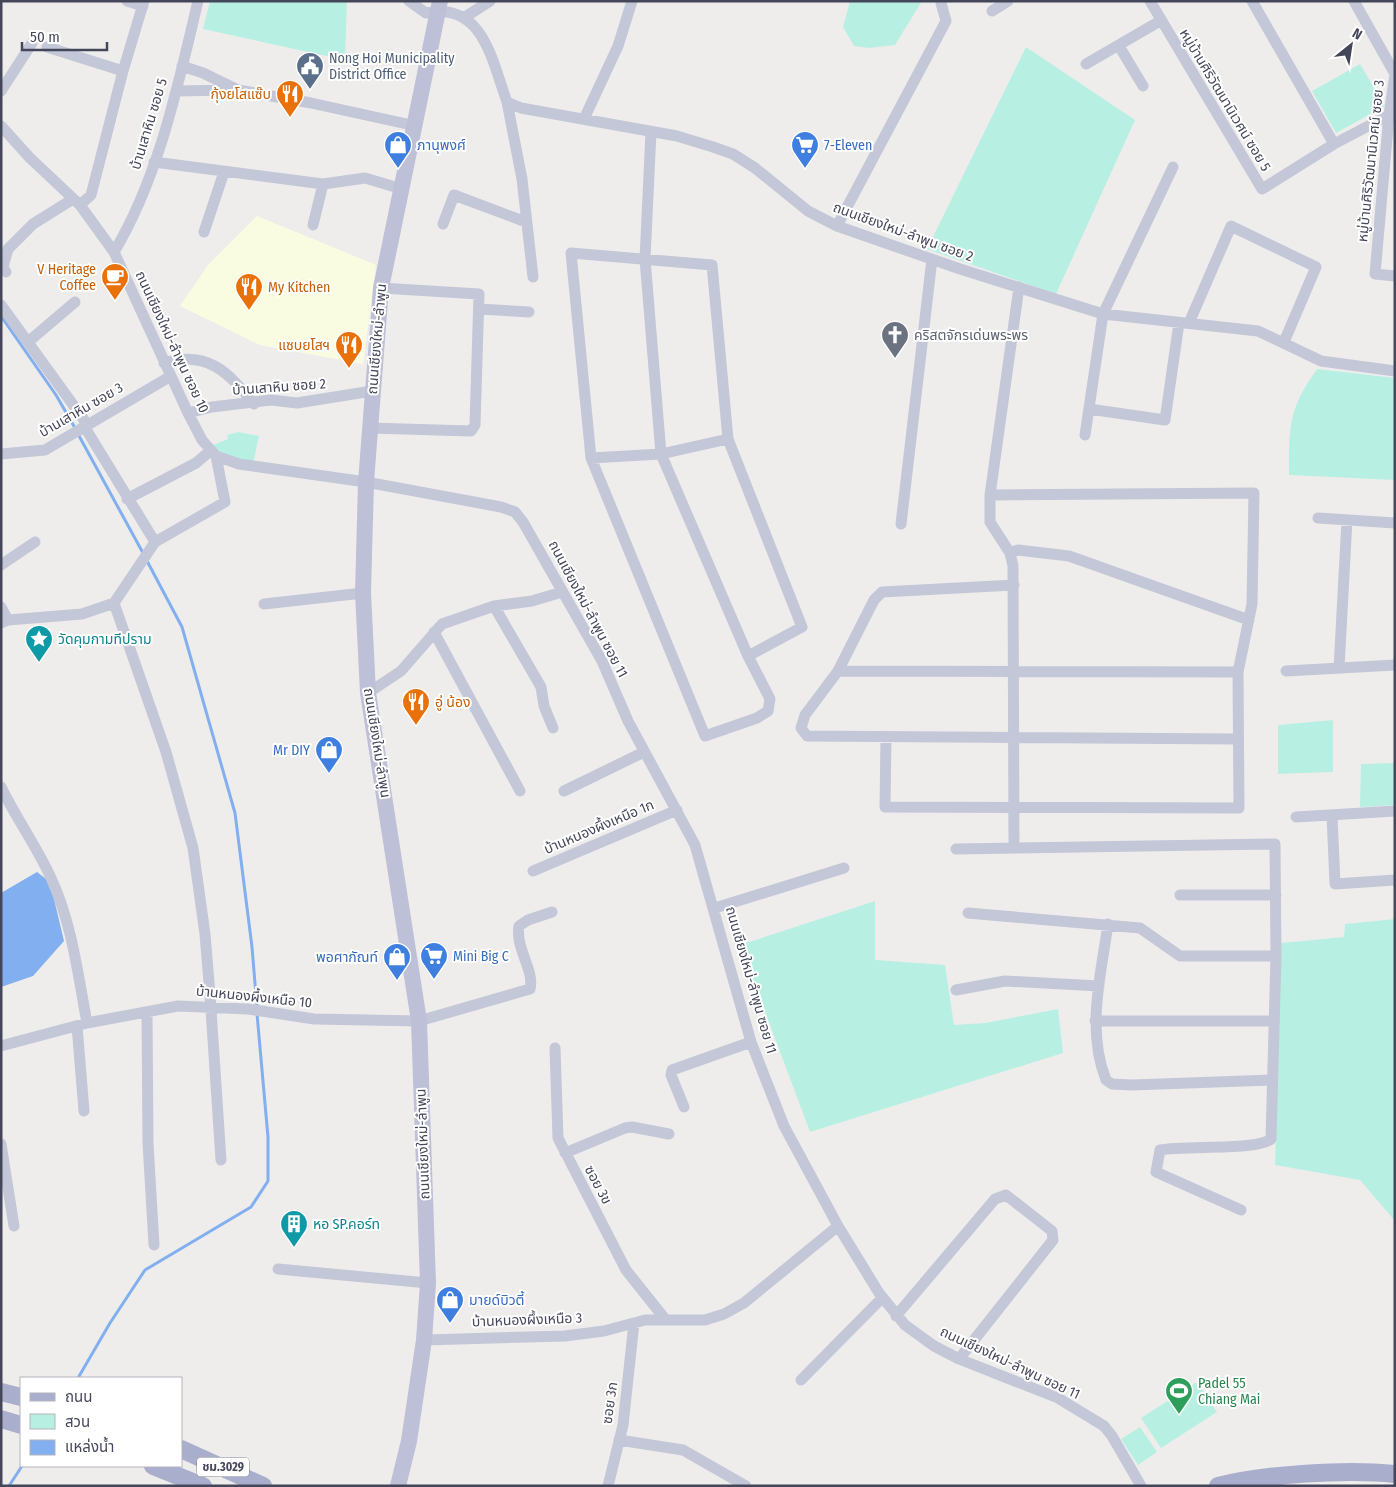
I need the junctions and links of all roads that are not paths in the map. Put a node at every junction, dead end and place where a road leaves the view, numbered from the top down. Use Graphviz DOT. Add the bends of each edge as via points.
graph roads {
  1 [pos="127,1"];
  2 [pos="198,1"];
  3 [pos="409,1"];
  4 [pos="490,1"];
  5 [pos="632,1"];
  6 [pos="1008,1"];
  7 [pos="1150,1"];
  8 [pos="1252,1"];
  9 [pos="1354,1"];
  10 [pos="941,3"];
  11 [pos="144,4"];
  12 [pos="439,6"];
  13 [pos="992,11"];
  14 [pos="465,17"];
  15 [pos="1160,20"];
  16 [pos="32,43"];
  17 [pos="1119,46"];
  18 [pos="48,47"];
  19 [pos="1086,64"];
  20 [pos="182,66"];
  21 [pos="123,71"];
  22 [pos="1395,74"];
  23 [pos="1143,86"];
  24 [pos="238,90"];
  25 [pos="176,91"];
  26 [pos="1,92"];
  27 [pos="507,102"];
  28 [pos="1391,109"];
  29 [pos="584,119"];
  30 [pos="1,126"];
  31 [pos="416,126"];
  32 [pos="650,132"];
  33 [pos="1334,144"];
  34 [pos="154,162"];
  35 [pos="1173,166"];
  36 [pos="224,172"];
  37 [pos="323,184"];
  38 [pos="402,189"];
  39 [pos="1382,194"];
  40 [pos="1395,196"];
  41 [pos="77,202"];
  42 [pos="526,222"];
  43 [pos="443,224"];
  44 [pos="313,225"];
  45 [pos="837,226"];
  46 [pos="204,232"];
  47 [pos="114,252"];
  48 [pos="646,259"];
  49 [pos="932,259"];
  50 [pos="6,272"];
  51 [pos="1395,276"];
  52 [pos="533,277"];
  53 [pos="1019,286"];
  54 [pos="381,288"];
  55 [pos="75,302"];
  56 [pos="1,305"];
  57 [pos="480,309"];
  58 [pos="529,312"];
  59 [pos="1103,314"];
  60 [pos="1184,323"];
  61 [pos="28,342"];
  62 [pos="1284,342"];
  63 [pos="164,363"];
  64 [pos="1395,371"];
  65 [pos="171,376"];
  66 [pos="372,391"];
  67 [pos="254,404"];
  68 [pos="1089,409"];
  69 [pos="188,413"];
  70 [pos="86,425"];
  71 [pos="370,428"];
  72 [pos="1085,435"];
  73 [pos="728,439"];
  74 [pos="213,453"];
  75 [pos="1,454"];
  76 [pos="661,454"];
  77 [pos="590,458"];
  78 [pos="366,482"];
  79 [pos="990,495"];
  80 [pos="127,499"];
  81 [pos="1318,518"];
  82 [pos="1347,520"];
  83 [pos="1395,523"];
  84 [pos="901,524"];
  85 [pos="35,542"];
  86 [pos="155,542"];
  87 [pos="1010,553"];
  88 [pos="1,565"];
  89 [pos="1014,585"];
  90 [pos="562,592"];
  91 [pos="363,594"];
  92 [pos="114,603"];
  93 [pos="264,604"];
  94 [pos="494,606"];
  95 [pos="1,607"];
  96 [pos="1249,620"];
  97 [pos="5,622"];
  98 [pos="434,632"];
  99 [pos="748,656"];
  100 [pos="1395,665"];
  101 [pos="1339,668"];
  102 [pos="1012,670"];
  103 [pos="838,671"];
  104 [pos="1286,671"];
  105 [pos="1238,672"];
  106 [pos="368,693"];
  107 [pos="553,728"];
  108 [pos="886,737"];
  109 [pos="1012,739"];
  110 [pos="1237,740"];
  111 [pos="644,752"];
  112 [pos="1,787"];
  113 [pos="520,791"];
  114 [pos="564,791"];
  115 [pos="1013,808"];
  116 [pos="677,810"];
  117 [pos="1395,811"];
  118 [pos="1332,814"];
  119 [pos="1296,817"];
  120 [pos="1014,848"];
  121 [pos="956,849"];
  122 [pos="844,868"];
  123 [pos="533,871"];
  124 [pos="1395,880"];
  125 [pos="1276,895"];
  126 [pos="1180,896"];
  127 [pos="715,908"];
  128 [pos="552,912"];
  129 [pos="968,913"];
  130 [pos="1108,924"];
  131 [pos="1276,956"];
  132 [pos="1099,986"];
  133 [pos="956,990"];
  134 [pos="211,1006"];
  135 [pos="147,1012"];
  136 [pos="419,1021"];
  137 [pos="1095,1021"];
  138 [pos="1273,1021"];
  139 [pos="82,1024"];
  140 [pos="751,1042"];
  141 [pos="1,1046"];
  142 [pos="555,1048"];
  143 [pos="1272,1080"];
  144 [pos="684,1107"];
  145 [pos="84,1110"];
  146 [pos="669,1134"];
  147 [pos="1,1144"];
  148 [pos="565,1153"];
  149 [pos="220,1160"];
  150 [pos="1241,1210"];
  151 [pos="14,1226"];
  152 [pos="838,1226"];
  153 [pos="154,1245"];
  154 [pos="278,1269"];
  155 [pos="428,1283"];
  156 [pos="882,1298"];
  157 [pos="896,1316"];
  158 [pos="665,1319"];
  159 [pos="634,1323"];
  160 [pos="424,1340"];
  161 [pos="959,1359"];
  162 [pos="801,1380"];
  163 [pos="1,1392"];
  164 [pos="20,1397"];
  165 [pos="1,1419"];
  166 [pos="20,1425"];
  167 [pos="619,1440"];
  168 [pos="182,1449"];
  169 [pos="156,1467"];
  170 [pos="1395,1474"];
  171 [pos="203,1486"];
  172 [pos="263,1486"];
  173 [pos="398,1486"];
  174 [pos="608,1486"];
  175 [pos="746,1486"];
  176 [pos="1141,1486"];
  177 [pos="1218,1486"];
  1 -- 11 [label="street"];
  2 -- 20 [label="street, บ้านเสาหิน ซอย 5"];
  3 -- 12 [label="street" via="426,13"];
  4 -- 14 [label="street"];
  5 -- 29 [label="street" via="618,46"];
  6 -- 13 [label="street"];
  7 -- 15 [label="street, หมู่บ้านศิริวัฒนานิเวศน์ ซอย 5"];
  8 -- 33 [label="street"];
  9 -- 22 [label="street, หมู่บ้านศิริวัฒนานิเวศน์ ซอย 3"];
  10 -- 45 [label="street" via="946,21"];
  11 -- 21 [label="street"];
  12 -- 14 [label="street"];
  12 -- 31 [label="main road, ถนนเชียงใหม่-ลำพูน"];
  14 -- 27 [label="street" via="486,44"];
  15 -- 17 [label="street"];
  15 -- 33 [label="street, หมู่บ้านศิริวัฒนานิเวศน์ ซอย 5" via="1262,190"];
  16 -- 26 [label="street"];
  17 -- 19 [label="street"];
  17 -- 23 [label="street"];
  18 -- 21 [label="street"];
  20 -- 24 [label="street"];
  20 -- 25 [label="street, บ้านเสาหิน ซอย 5"];
  21 -- 41 [label="street" via="91,195"];
  22 -- 28 [label="street, หมู่บ้านศิริวัฒนานิเวศน์ ซอย 3"];
  24 -- 25 [label="street"];
  24 -- 31 [label="street"];
  25 -- 34 [label="street, บ้านเสาหิน ซอย 5"];
  27 -- 29 [label="street, ถนนเชียงใหม่-ลำพูน ซอย 2" via="521,108"];
  27 -- 42 [label="street" via="522,179"];
  28 -- 33 [label="street, หมู่บ้านศิริวัฒนานิเวศน์ ซอย 5"];
  28 -- 39 [label="street, หมู่บ้านศิริวัฒนานิเวศน์ ซอย 3"];
  29 -- 32 [label="street, ถนนเชียงใหม่-ลำพูน ซอย 2"];
  30 -- 41 [label="street, ถนนเชียงใหม่-ลำพูน ซอย 10"];
  31 -- 38 [label="main road, ถนนเชียงใหม่-ลำพูน"];
  32 -- 45 [label="street, ถนนเชียงใหม่-ลำพูน ซอย 2" via="677,136 733,154 808,211"];
  32 -- 48 [label="street"];
  34 -- 36 [label="street"];
  34 -- 47 [label="street, บ้านเสาหิน ซอย 5" via="128,229"];
  35 -- 59 [label="street"];
  36 -- 37 [label="street"];
  36 -- 46 [label="street"];
  37 -- 38 [label="street" via="365,178"];
  37 -- 44 [label="street"];
  38 -- 54 [label="main road, ถนนเชียงใหม่-ลำพูน"];
  39 -- 40 [label="street"];
  39 -- 51 [label="street, หมู่บ้านศิริวัฒนานิเวศน์ ซอย 3" via="1375,274"];
  41 -- 47 [label="street, ถนนเชียงใหม่-ลำพูน ซอย 10"];
  41 -- 50 [label="street" via="33,224 8,249 3,267"];
  42 -- 43 [label="street" via="454,195"];
  42 -- 52 [label="street"];
  45 -- 49 [label="street, ถนนเชียงใหม่-ลำพูน ซอย 2"];
  47 -- 63 [label="street, ถนนเชียงใหม่-ลำพูน ซอย 10"];
  48 -- 73 [label="street" via="712,265"];
  48 -- 76 [label="street"];
  48 -- 77 [label="street" via="571,253"];
  49 -- 53 [label="street, ถนนเชียงใหม่-ลำพูน ซอย 2"];
  49 -- 84 [label="street"];
  53 -- 59 [label="street, ถนนเชียงใหม่-ลำพูน ซอย 2"];
  53 -- 79 [label="street"];
  54 -- 57 [label="street" via="477,292"];
  54 -- 66 [label="main road, ถนนเชียงใหม่-ลำพูน"];
  55 -- 61 [label="street"];
  56 -- 61 [label="street"];
  57 -- 58 [label="street"];
  57 -- 71 [label="street" via="475,425 471,432"];
  59 -- 60 [label="street, ถนนเชียงใหม่-ลำพูน ซอย 2"];
  59 -- 68 [label="street"];
  60 -- 62 [label="street, ถนนเชียงใหม่-ลำพูน ซอย 2" via="1258,331"];
  60 -- 62 [label="street" via="1231,226 1316,266"];
  60 -- 68 [label="street" via="1165,420"];
  61 -- 70 [label="street"];
  62 -- 64 [label="street, ถนนเชียงใหม่-ลำพูน ซอย 2" via="1332,364"];
  63 -- 65 [label="street, ถนนเชียงใหม่-ลำพูน ซอย 10"];
  63 -- 67 [label="street" via="183,358 203,361 234,380"];
  65 -- 69 [label="street, ถนนเชียงใหม่-ลำพูน ซอย 10"];
  65 -- 70 [label="street, บ้านเสาหิน ซอย 3"];
  66 -- 67 [label="street, บ้านเสาหิน ซอย 2" via="305,402 271,400"];
  66 -- 71 [label="main road, ถนนเชียงใหม่-ลำพูน"];
  67 -- 69 [label="street, บ้านเสาหิน ซอย 2" via="212,407"];
  68 -- 72 [label="street"];
  69 -- 74 [label="street, ถนนเชียงใหม่-ลำพูน ซอย 10"];
  70 -- 75 [label="street, บ้านเสาหิน ซอย 3" via="45,450"];
  70 -- 80 [label="street"];
  71 -- 78 [label="main road, ถนนเชียงใหม่-ลำพูน"];
  73 -- 76 [label="street"];
  73 -- 99 [label="street" via="802,627"];
  74 -- 78 [label="street" via="239,464"];
  74 -- 80 [label="street"];
  74 -- 86 [label="street, ถนนเชียงใหม่-ลำพูน ซอย 10" via="225,502"];
  76 -- 77 [label="street"];
  76 -- 99 [label="street"];
  77 -- 99 [label="street" via="705,736 768,711 770,699"];
  78 -- 90 [label="street, ถนนเชียงใหม่-ลำพูน ซอย 11" via="515,512"];
  78 -- 91 [label="main road, ถนนเชียงใหม่-ลำพูน"];
  79 -- 87 [label="street" via="990,522"];
  79 -- 96 [label="street" via="1254,494"];
  80 -- 86 [label="street"];
  81 -- 82 [label="street"];
  82 -- 83 [label="street"];
  82 -- 101 [label="street"];
  85 -- 88 [label="street"];
  86 -- 92 [label="street"];
  87 -- 89 [label="street"];
  87 -- 96 [label="street" via="1018,550 1069,556"];
  89 -- 102 [label="street"];
  89 -- 103 [label="street" via="882,592 874,600"];
  90 -- 94 [label="street" via="532,601"];
  90 -- 111 [label="street, ถนนเชียงใหม่-ลำพูน ซอย 11" via="602,660"];
  91 -- 93 [label="street"];
  91 -- 106 [label="main road, ถนนเชียงใหม่-ลำพูน"];
  92 -- 97 [label="street" via="82,614"];
  92 -- 134 [label="street" via="166,752 193,848"];
  94 -- 98 [label="street" via="442,624"];
  94 -- 107 [label="street" via="541,687"];
  95 -- 97 [label="street"];
  96 -- 105 [label="street"];
  98 -- 106 [label="street" via="401,671"];
  98 -- 113 [label="street"];
  100 -- 101 [label="street"];
  101 -- 104 [label="street"];
  102 -- 103 [label="street"];
  102 -- 105 [label="street"];
  102 -- 109 [label="street"];
  103 -- 108 [label="street" via="805,715 800,728 807,736"];
  105 -- 110 [label="street"];
  106 -- 136 [label="main road, ถนนเชียงใหม่-ลำพูน"];
  108 -- 109 [label="street"];
  108 -- 115 [label="street" via="885,807"];
  109 -- 110 [label="street"];
  109 -- 115 [label="street"];
  110 -- 115 [label="street" via="1239,808"];
  111 -- 114 [label="street"];
  111 -- 116 [label="street, ถนนเชียงใหม่-ลำพูน ซอย 11"];
  112 -- 139 [label="street" via="51,878 67,923"];
  115 -- 120 [label="street"];
  116 -- 123 [label="street, บ้านหนองผึ้งเหนือ 1ก"];
  116 -- 127 [label="street, ถนนเชียงใหม่-ลำพูน ซอย 11" via="699,852"];
  117 -- 118 [label="street"];
  118 -- 119 [label="street"];
  118 -- 124 [label="street" via="1334,884"];
  120 -- 121 [label="street"];
  120 -- 125 [label="street" via="1276,844"];
  122 -- 127 [label="street"];
  125 -- 126 [label="street"];
  125 -- 131 [label="street"];
  127 -- 140 [label="street, ถนนเชียงใหม่-ลำพูน ซอย 11"];
  128 -- 136 [label="street, บ้านหนองผึ้งเหนือ 10" via="519,926 520,944 532,982 530,989"];
  129 -- 130 [label="street"];
  130 -- 131 [label="street" via="1140,928 1180,956"];
  130 -- 132 [label="street"];
  131 -- 138 [label="street"];
  132 -- 133 [label="street" via="1005,981"];
  132 -- 137 [label="street"];
  134 -- 135 [label="street, บ้านหนองผึ้งเหนือ 10" via="178,1006"];
  134 -- 136 [label="street, บ้านหนองผึ้งเหนือ 10" via="314,1018"];
  134 -- 149 [label="street"];
  135 -- 139 [label="street, บ้านหนองผึ้งเหนือ 10"];
  135 -- 153 [label="street" via="148,1143"];
  136 -- 155 [label="main road, ถนนเชียงใหม่-ลำพูน"];
  137 -- 138 [label="street"];
  137 -- 143 [label="street" via="1095,1043 1102,1071 1112,1084"];
  138 -- 143 [label="street"];
  139 -- 141 [label="street, บ้านหนองผึ้งเหนือ 10"];
  139 -- 145 [label="street"];
  140 -- 144 [label="street" via="672,1070 670,1075"];
  140 -- 152 [label="street, ถนนเชียงใหม่-ลำพูน ซอย 11" via="784,1126"];
  142 -- 148 [label="street, ซอย 3ข" via="558,1138"];
  143 -- 150 [label="street" via="1271,1139 1267,1142 1256,1146 1160,1150 1156,1172"];
  146 -- 148 [label="street" via="625,1128"];
  147 -- 151 [label="street"];
  148 -- 158 [label="street, ซอย 3ข" via="626,1270"];
  152 -- 156 [label="street, ถนนเชียงใหม่-ลำพูน ซอย 11"];
  152 -- 158 [label="street, บ้านหนองผึ้งเหนือ 3" via="744,1303 724,1314 706,1320"];
  154 -- 155 [label="street"];
  155 -- 160 [label="main road, ถนนเชียงใหม่-ลำพูน"];
  156 -- 157 [label="street, ถนนเชียงใหม่-ลำพูน ซอย 11"];
  156 -- 162 [label="street"];
  157 -- 161 [label="street, ถนนเชียงใหม่-ลำพูน ซอย 11" via="934,1346"];
  157 -- 161 [label="street" via="995,1199 1006,1195 1052,1231 1053,1240"];
  158 -- 159 [label="street, บ้านหนองผึ้งเหนือ 3"];
  159 -- 160 [label="street, บ้านหนองผึ้งเหนือ 3" via="565,1336"];
  159 -- 167 [label="street, ซอย 3ก"];
  160 -- 173 [label="main road, ถนนเชียงใหม่-ลำพูน"];
  161 -- 176 [label="street, ถนนเชียงใหม่-ลำพูน ซอย 11" via="1058,1398 1104,1426"];
  163 -- 164 [label="main road"];
  165 -- 166 [label="main road"];
  167 -- 174 [label="street, ซอย 3ก"];
  167 -- 175 [label="street" via="683,1450"];
  168 -- 172 [label="main road, ชม.3029"];
  169 -- 171 [label="main road, ชม.3029"];
  170 -- 177 [label="main road" via="1295,1475"];
}
